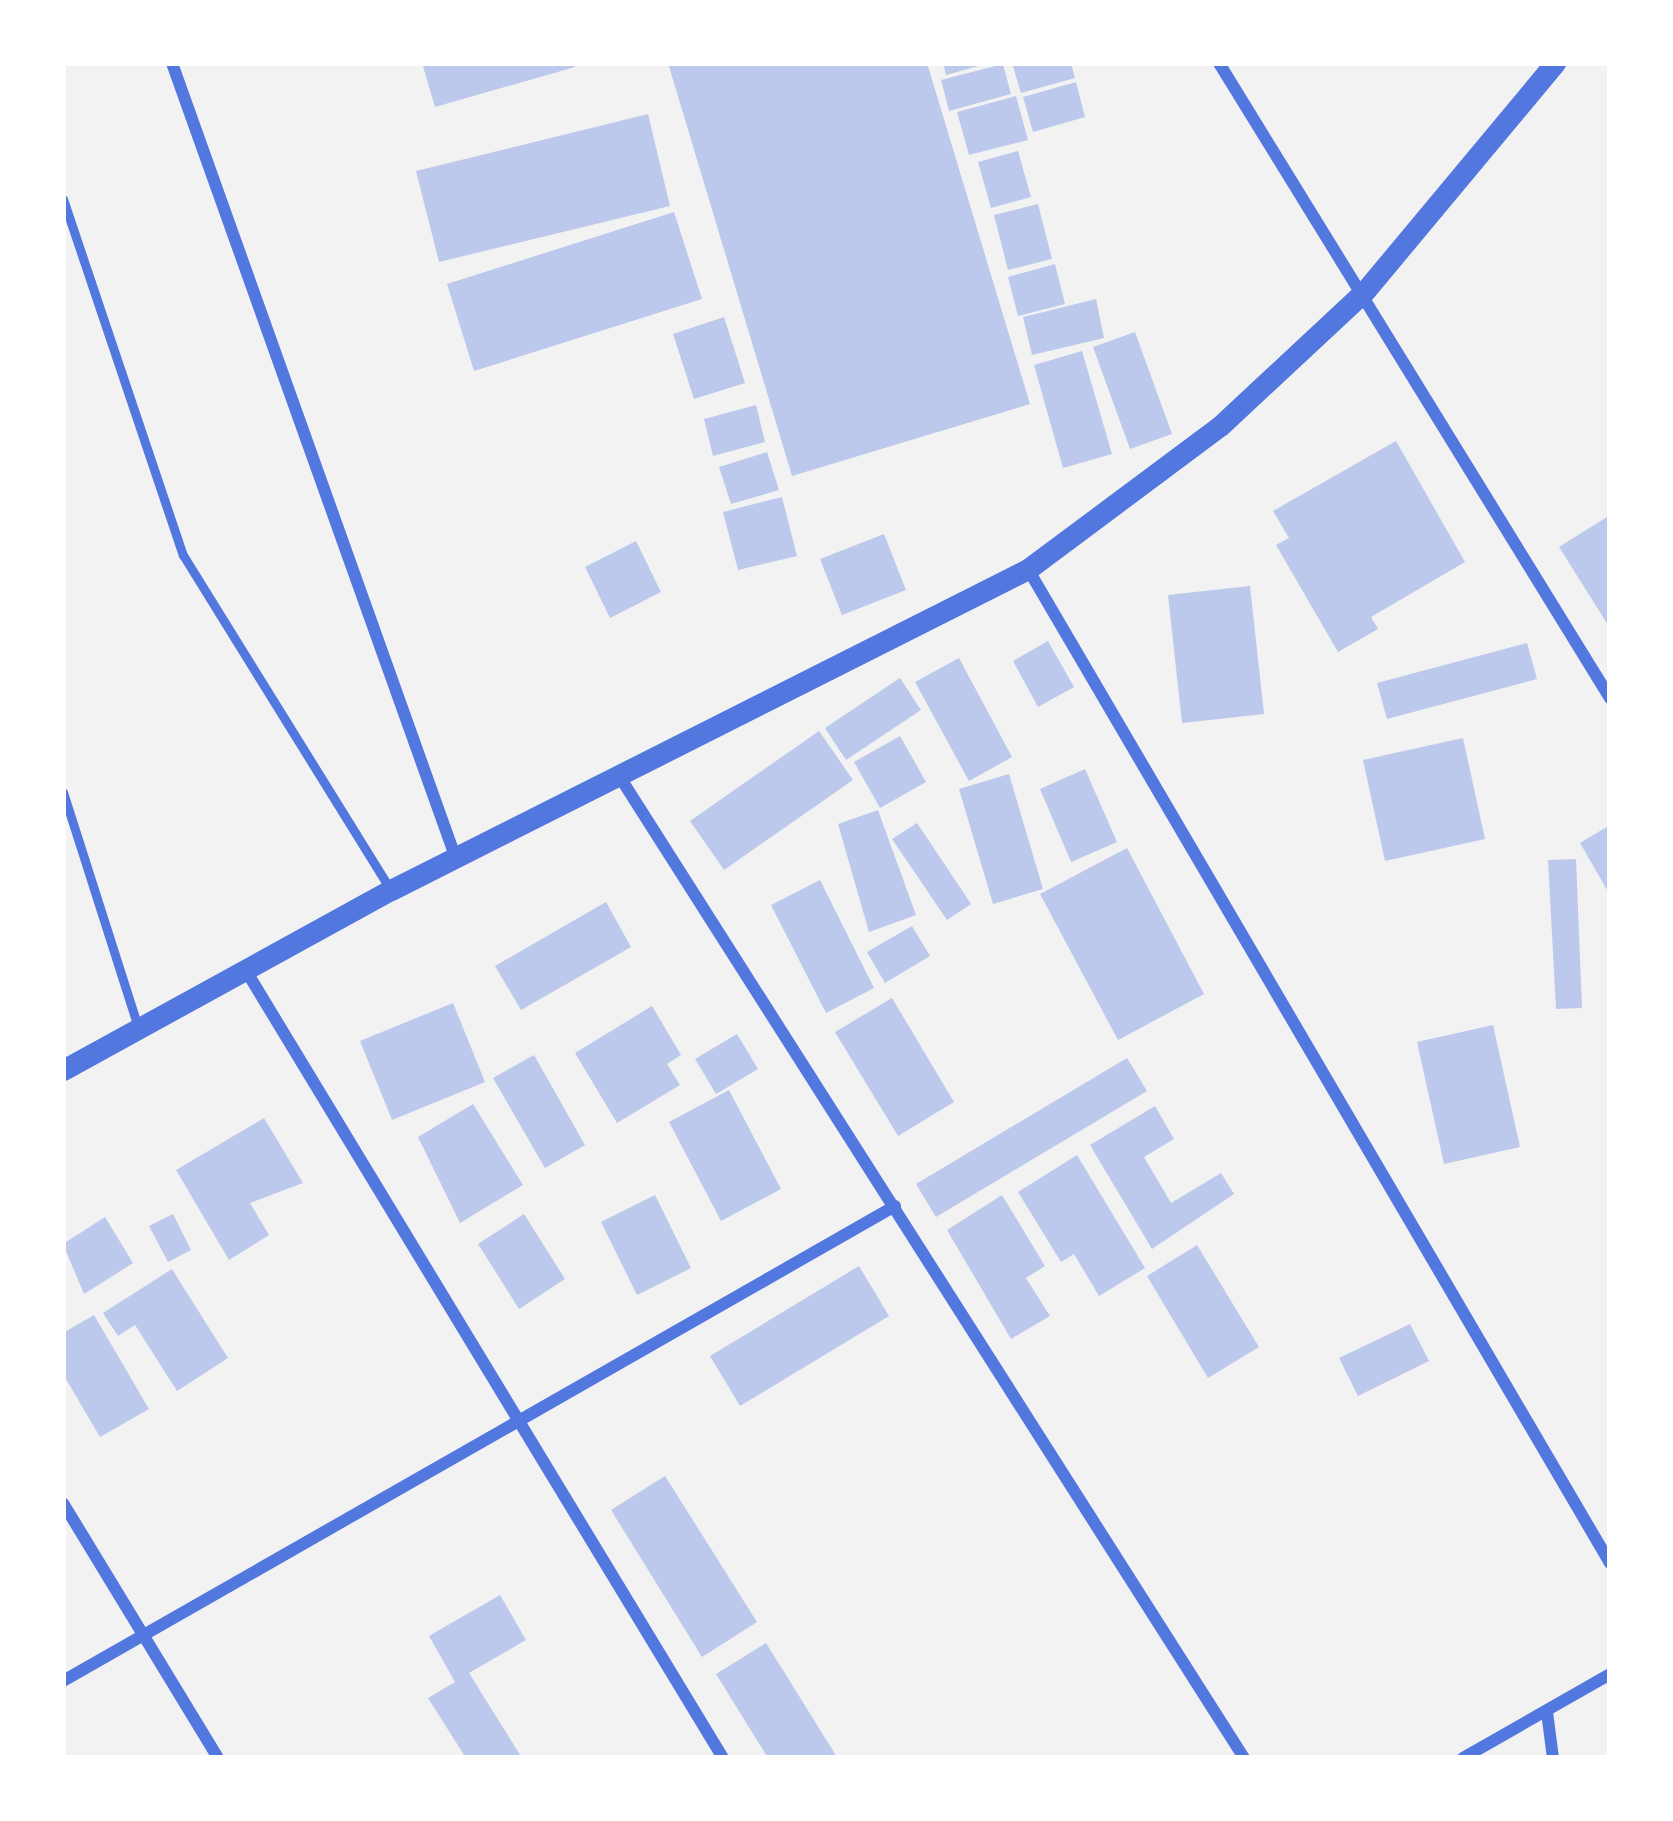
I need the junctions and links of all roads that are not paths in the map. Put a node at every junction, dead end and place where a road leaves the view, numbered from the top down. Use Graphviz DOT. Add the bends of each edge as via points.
graph roads {
  1 [pos="172,63"];
  2 [pos="1219,63"];
  3 [pos="1555,63"];
  4 [pos="63,199"];
  5 [pos="1365,291"];
  6 [pos="1028,569"];
  7 [pos="1610,698"];
  8 [pos="623,782"];
  9 [pos="63,792"];
  10 [pos="456,859"];
  11 [pos="391,890"];
  12 [pos="245,969"];
  13 [pos="138,1028"];
  14 [pos="63,1070"];
  15 [pos="895,1206"];
  16 [pos="517,1420"];
  17 [pos="63,1503"];
  18 [pos="1610,1563"];
  19 [pos="142,1632"];
  20 [pos="1610,1674"];
  21 [pos="63,1681"];
  22 [pos="1547,1712"];
  23 [pos="218,1758"];
  24 [pos="723,1758"];
  25 [pos="1244,1758"];
  26 [pos="1462,1758"];
  27 [pos="1553,1758"];
  1 -- 10 [label="street"];
  2 -- 5 [label="street"];
  3 -- 5 [label="street"];
  4 -- 11 [label="lane" via="183,555"];
  5 -- 6 [label="street" via="1220,426"];
  5 -- 7 [label="street"];
  6 -- 8 [label="street"];
  6 -- 18 [label="street"];
  8 -- 10 [label="street"];
  8 -- 15 [label="street"];
  9 -- 13 [label="lane"];
  10 -- 11 [label="street"];
  11 -- 12 [label="street"];
  12 -- 13 [label="street"];
  12 -- 16 [label="street"];
  13 -- 14 [label="street"];
  15 -- 16 [label="street"];
  15 -- 25 [label="street"];
  16 -- 19 [label="street"];
  16 -- 24 [label="street"];
  17 -- 19 [label="street"];
  19 -- 21 [label="street"];
  19 -- 23 [label="street"];
  20 -- 22 [label="street"];
  22 -- 26 [label="street"];
  22 -- 27 [label="street"];
}
